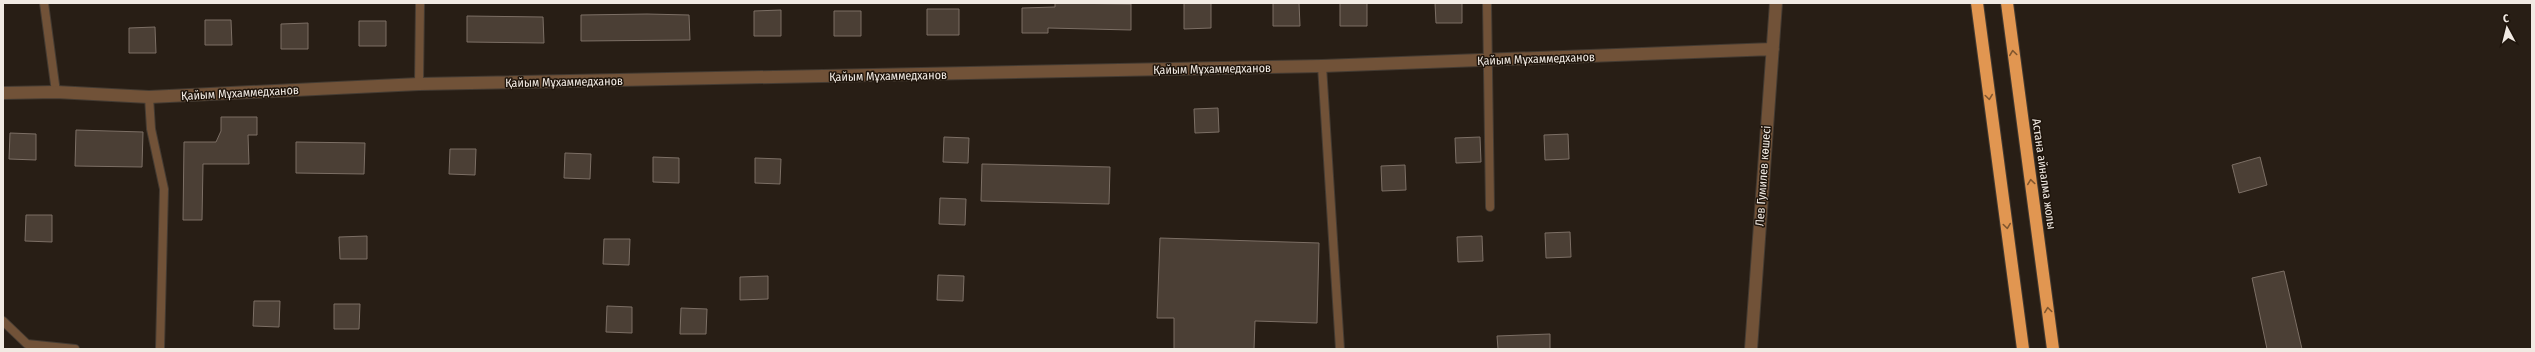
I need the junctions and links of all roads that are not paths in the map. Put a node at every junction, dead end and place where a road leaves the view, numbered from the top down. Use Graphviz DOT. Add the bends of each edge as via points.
graph roads {
  1 [pos="44,3"];
  2 [pos="420,3"];
  3 [pos="1487,3"];
  4 [pos="1776,3"];
  5 [pos="1977,3"];
  6 [pos="2007,3"];
  7 [pos="1773,49"];
  8 [pos="1490,61"];
  9 [pos="1322,66"];
  10 [pos="419,84"];
  11 [pos="56,92"];
  12 [pos="3,93"];
  13 [pos="149,97"];
  14 [pos="1490,207"];
  15 [pos="3,321"];
  16 [pos="75,349"];
  17 [pos="160,349"];
  18 [pos="1340,349"];
  19 [pos="1750,349"];
  20 [pos="2023,349"];
  21 [pos="2053,349"];
  1 -- 11 [label="lane"];
  2 -- 10 [label="lane"];
  3 -- 8 [label="lane"];
  4 -- 7 [label="street, Лев Гумилев көшесі"];
  5 -- 20 [label="highway, one-way"];
  21 -- 6 [label="highway, Астана айналма жолы, one-way"];
  7 -- 8 [label="street, Қайым Мұхаммедханов"];
  7 -- 19 [label="street, Лев Гумилев көшесі"];
  8 -- 9 [label="street, Қайым Мұхаммедханов"];
  8 -- 14 [label="lane"];
  9 -- 10 [label="street, Қайым Мұхаммедханов"];
  9 -- 18 [label="lane"];
  10 -- 13 [label="street, Қайым Мұхаммедханов"];
  11 -- 12 [label="street, Қайым Мұхаммедханов"];
  11 -- 13 [label="street, Қайым Мұхаммедханов"];
  13 -- 17 [label="lane" via="151,128 164,189"];
  15 -- 16 [label="lane" via="27,344"];
}
